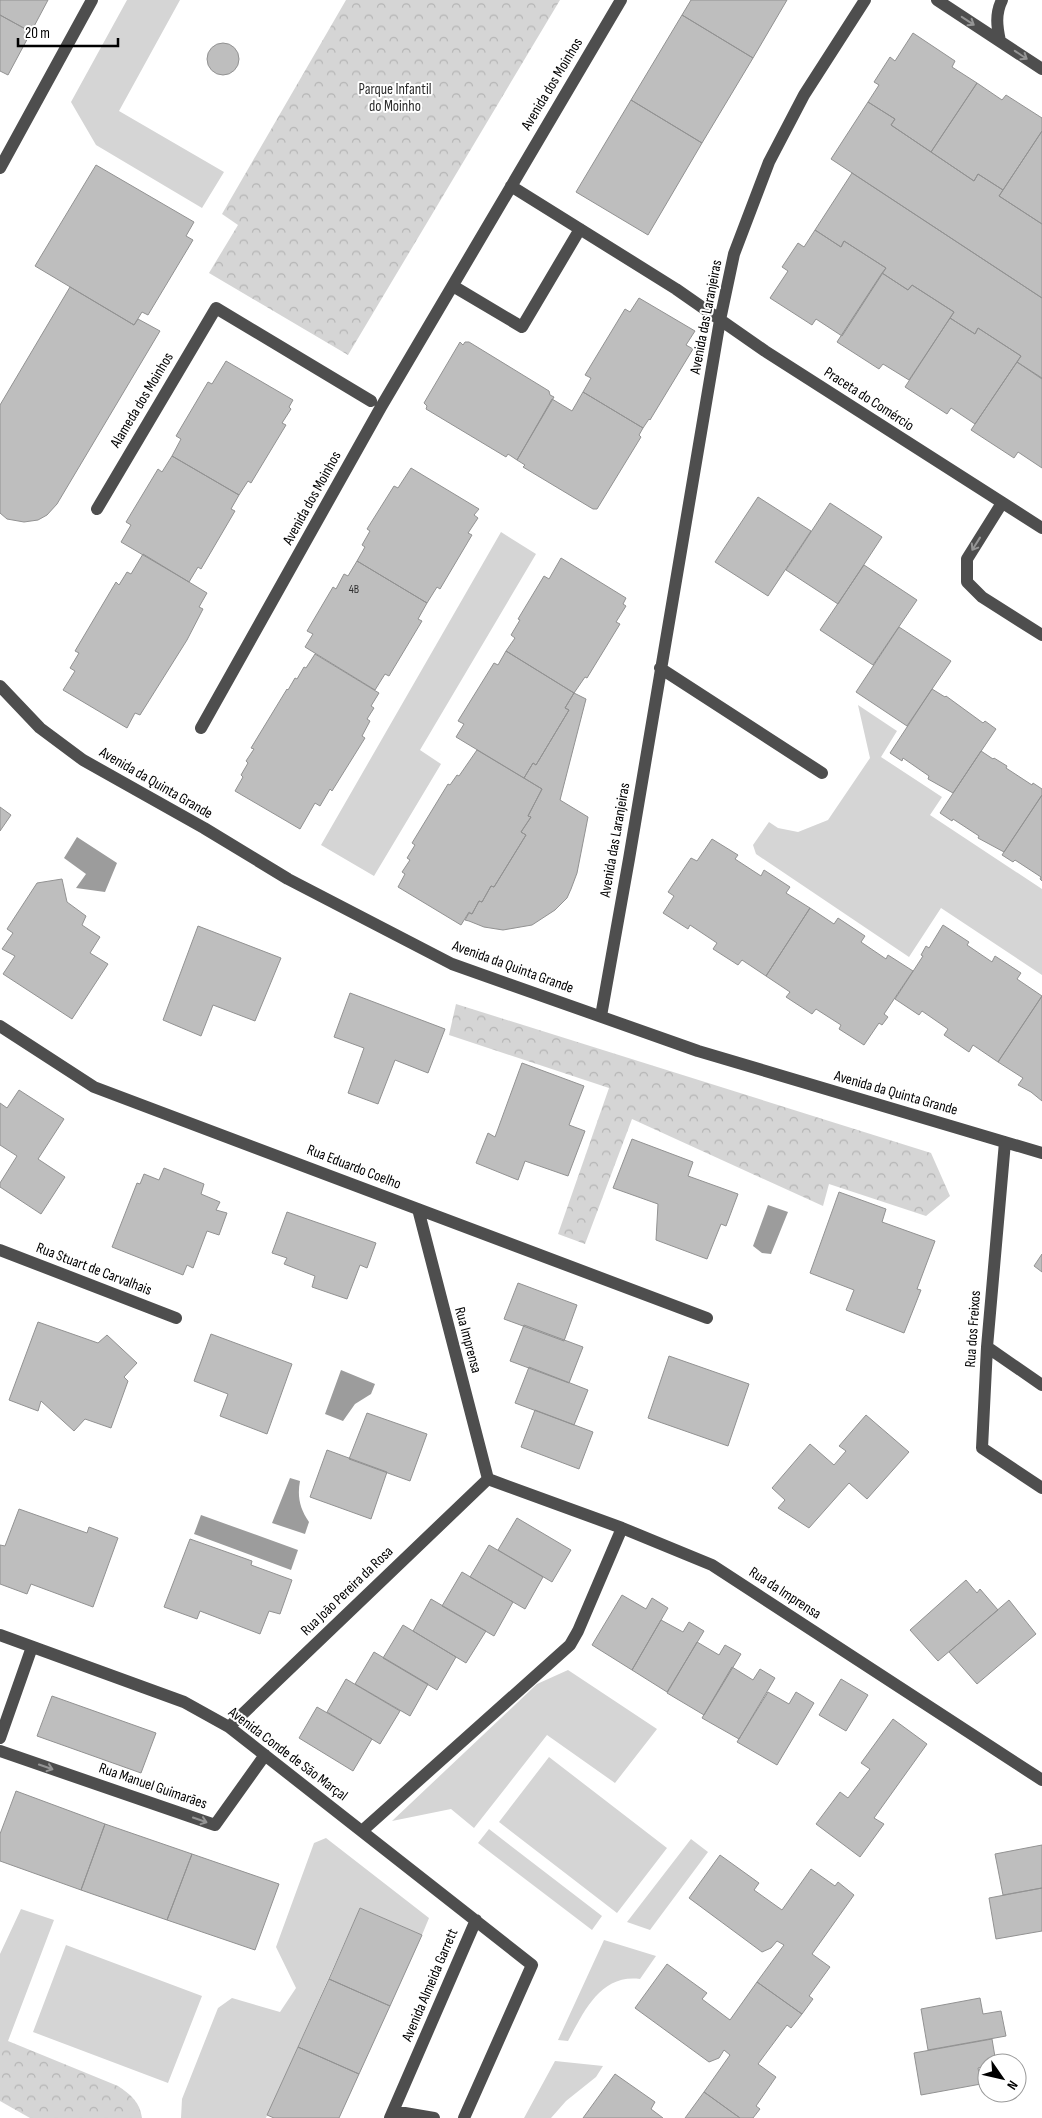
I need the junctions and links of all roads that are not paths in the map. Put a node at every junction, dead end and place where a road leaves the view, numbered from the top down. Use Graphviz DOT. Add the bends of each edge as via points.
graph roads {
  1 [pos="92,0"];
  2 [pos="621,0"];
  3 [pos="865,0"];
  4 [pos="937,0"];
  5 [pos="1002,0"];
  6 [pos="1000,41"];
  7 [pos="1042,70"];
  8 [pos="0,168"];
  9 [pos="511,186"];
  10 [pos="580,229"];
  11 [pos="453,286"];
  12 [pos="720,320"];
  13 [pos="371,401"];
  14 [pos="1002,503"];
  15 [pos="97,509"];
  16 [pos="1042,528"];
  17 [pos="1042,635"];
  18 [pos="660,668"];
  19 [pos="0,686"];
  20 [pos="201,728"];
  21 [pos="822,773"];
  22 [pos="601,1016"];
  23 [pos="0,1026"];
  24 [pos="1005,1142"];
  25 [pos="1042,1153"];
  26 [pos="418,1209"];
  27 [pos="0,1250"];
  28 [pos="176,1318"];
  29 [pos="707,1318"];
  30 [pos="987,1347"];
  31 [pos="1042,1385"];
  32 [pos="488,1479"];
  33 [pos="1042,1488"];
  34 [pos="622,1528"];
  35 [pos="0,1635"];
  36 [pos="32,1647"];
  37 [pos="228,1727"];
  38 [pos="0,1738"];
  39 [pos="0,1751"];
  40 [pos="265,1755"];
  41 [pos="1042,1780"];
  42 [pos="362,1831"];
  43 [pos="476,1920"];
  44 [pos="392,2115"];
  45 [pos="434,2118"];
  46 [pos="464,2118"];
  1 -- 8 [label="street"];
  2 -- 9 [label="street, Avenida dos Moinhos"];
  3 -- 12 [label="street, Avenida das Laranjeiras" via="804,95 769,162 734,254"];
  4 -- 6 [label="street, one-way"];
  5 -- 6 [label="street" via="996,25"];
  6 -- 7 [label="street, one-way"];
  9 -- 10 [label="street"];
  9 -- 11 [label="street, Avenida dos Moinhos"];
  10 -- 11 [label="street" via="522,327"];
  10 -- 12 [label="street"];
  11 -- 20 [label="street, Avenida dos Moinhos" via="381,407"];
  12 -- 14 [label="street, Praceta do Comércio"];
  12 -- 18 [label="street, Avenida das Laranjeiras"];
  13 -- 15 [label="street, Alameda dos Moinhos" via="216,308"];
  14 -- 16 [label="street, Praceta do Comércio"];
  14 -- 17 [label="street, one-way" via="967,559 967,582 982,597"];
  18 -- 21 [label="street"];
  18 -- 22 [label="street, Avenida das Laranjeiras"];
  19 -- 22 [label="street, Avenida da Quinta Grande" via="40,728 83,760 288,879 452,964"];
  22 -- 24 [label="street, Avenida da Quinta Grande" via="698,1051"];
  23 -- 26 [label="street, Rua Eduardo Coelho" via="94,1087"];
  24 -- 25 [label="street, Avenida da Quinta Grande"];
  24 -- 30 [label="street, Rua dos Freixos"];
  26 -- 29 [label="street, Rua Eduardo Coelho"];
  26 -- 32 [label="street, Rua Imprensa"];
  27 -- 28 [label="street, Rua Stuart de Carvalhais"];
  30 -- 31 [label="street"];
  30 -- 33 [label="street, Rua dos Freixos" via="982,1448"];
  32 -- 34 [label="street, Rua da Imprensa"];
  32 -- 37 [label="street, Rua João Pereira da Rosa"];
  34 -- 41 [label="street, Rua da Imprensa" via="712,1565"];
  34 -- 42 [label="street" via="570,1645"];
  35 -- 36 [label="street, Avenida Conde de São Marçal"];
  36 -- 37 [label="street, Avenida Conde de São Marçal" via="184,1702"];
  36 -- 38 [label="street"];
  37 -- 40 [label="street, Avenida Conde de São Marçal"];
  39 -- 40 [label="street, Rua Manuel Guimarães, one-way" via="216,1825"];
  40 -- 42 [label="street, Avenida Conde de São Marçal"];
  42 -- 43 [label="street, Avenida Conde de São Marçal"];
  43 -- 44 [label="street, Avenida Almeida Garrett"];
  43 -- 46 [label="street, Avenida Almeida Garrett" via="532,1966"];
  44 -- 45 [label="street"];
}
